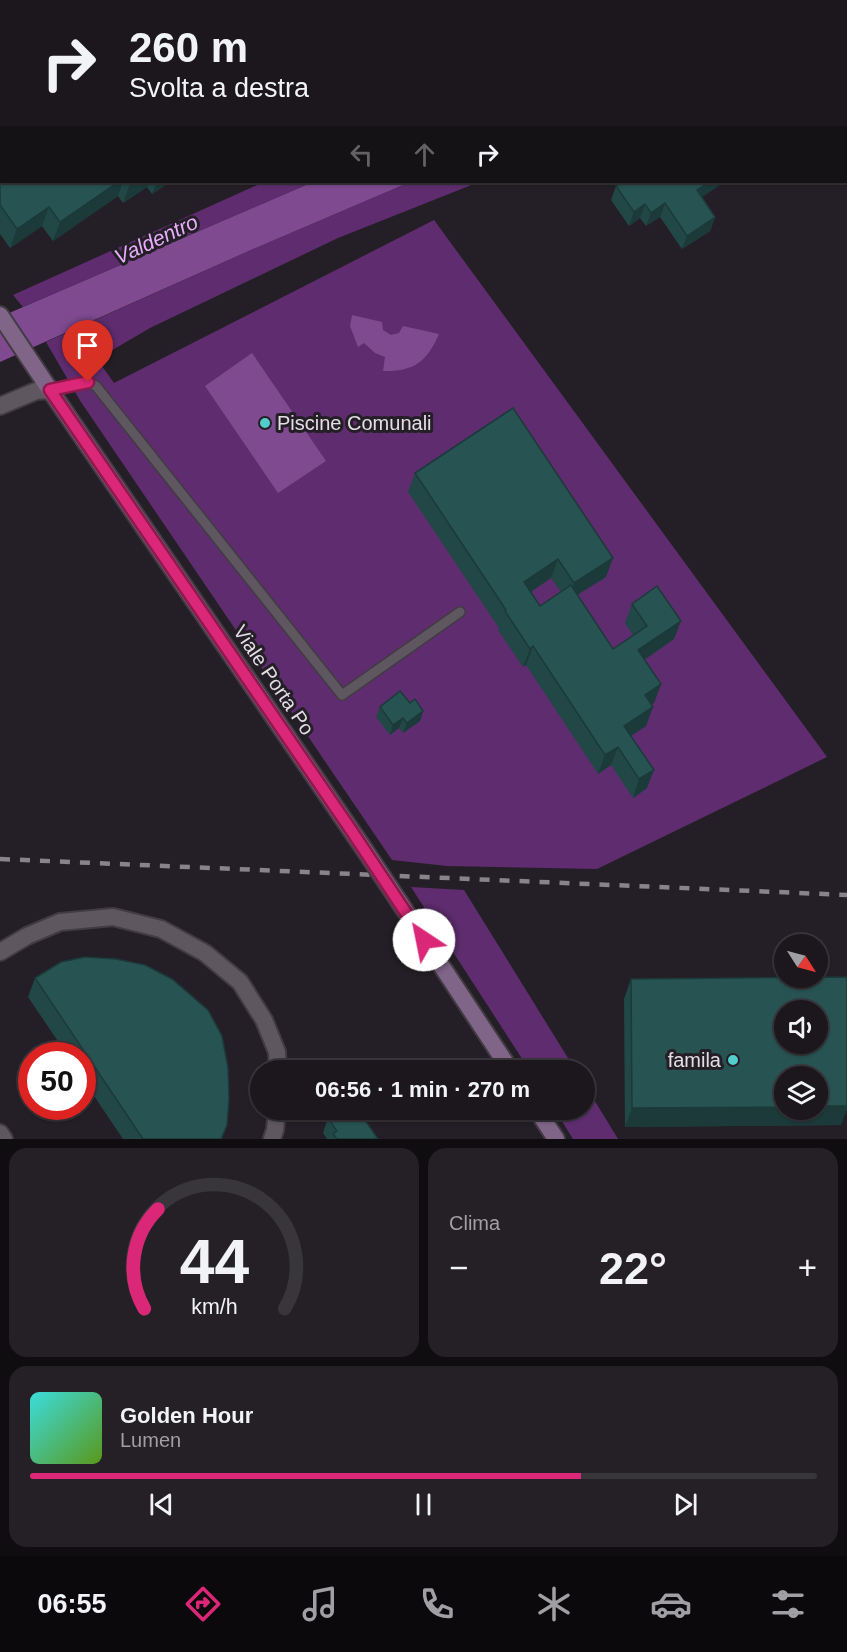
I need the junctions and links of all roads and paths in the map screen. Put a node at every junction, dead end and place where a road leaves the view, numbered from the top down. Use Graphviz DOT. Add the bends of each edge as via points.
graph roads {
  1 [pos="0,315"];
  2 [pos="50,390"];
  3 [pos="0,406"];
  4 [pos="460,612"];
  5 [pos="0,952"];
  6 [pos="277,1060"];
  7 [pos="504,1060"];
  8 [pos="276,1120"];
  9 [pos="544,1120"];
  10 [pos="0,1133"];
  11 [pos="4,1139"];
  12 [pos="272,1139"];
  13 [pos="556,1139"];
  1 -- 2 [label="main road, Viale Porta Po"];
  2 -- 3 [label="street" via="36,391"];
  2 -- 4 [label="lane" via="88,382 96,386 342,695"];
  2 -- 7 [label="main road, Viale Porta Po, bridge"];
  5 -- 6 [label="street" via="60,922 113,917 161,929 205,953 240,982 264,1020"];
  8 -- 12 [label="street"];
  9 -- 13 [label="main road"];
  10 -- 11 [label="street"];
}
